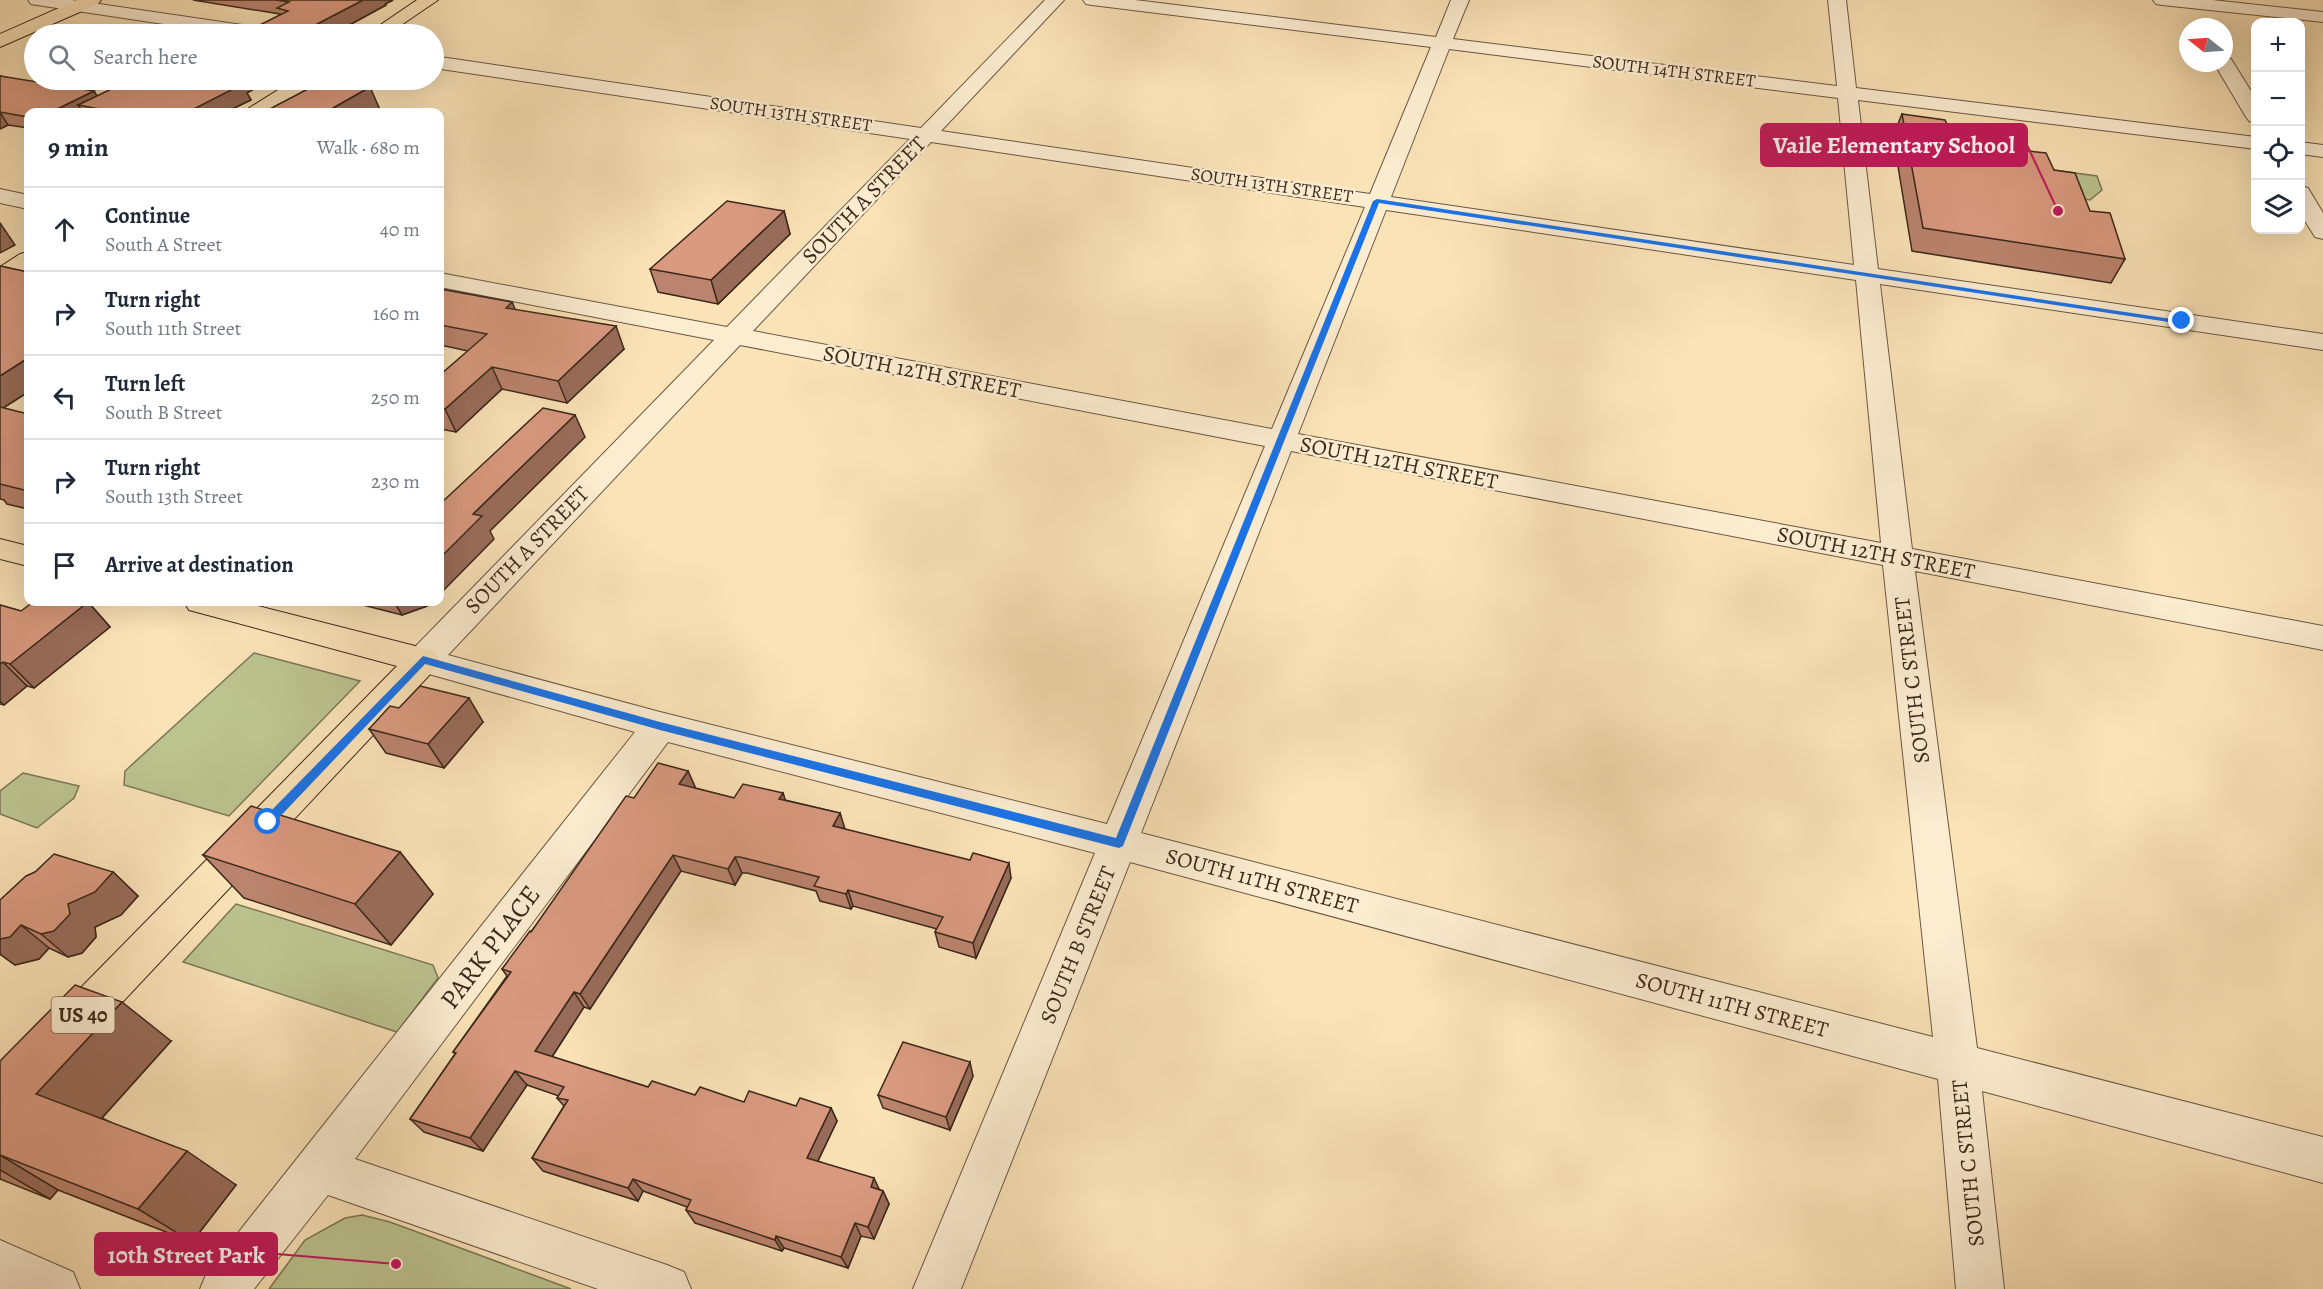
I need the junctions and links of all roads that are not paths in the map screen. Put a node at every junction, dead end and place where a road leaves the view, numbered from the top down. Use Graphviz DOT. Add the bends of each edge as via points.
graph roads {
  1 [pos="37,0"];
  2 [pos="429,0"];
  3 [pos="1055,0"];
  4 [pos="1092,0"];
  5 [pos="1460,0"];
  6 [pos="1837,0"];
  7 [pos="2162,0"];
  8 [pos="2187,1"];
  9 [pos="85,3"];
  10 [pos="2323,17"];
  11 [pos="2197,18"];
  12 [pos="38,24"];
  13 [pos="206,24"];
  14 [pos="392,24"];
  15 [pos="24,30"];
  16 [pos="0,41"];
  17 [pos="1443,43"];
  18 [pos="444,63"];
  19 [pos="2229,72"];
  20 [pos="291,90"];
  21 [pos="1848,93"];
  22 [pos="262,108"];
  23 [pos="2251,109"];
  24 [pos="928,134"];
  25 [pos="2251,142"];
  26 [pos="2305,149"];
  27 [pos="2323,151"];
  28 [pos="0,196"];
  29 [pos="2305,200"];
  30 [pos="24,201"];
  31 [pos="1377,201"];
  32 [pos="2323,232"];
  33 [pos="24,262"];
  34 [pos="1866,275"];
  35 [pos="0,278"];
  36 [pos="444,281"];
  37 [pos="732,336"];
  38 [pos="2323,342"];
  39 [pos="1280,441"];
  40 [pos="0,549"];
  41 [pos="24,555"];
  42 [pos="1898,557"];
  43 [pos="215,606"];
  44 [pos="2323,638"];
  45 [pos="423,660"];
  46 [pos="660,726"];
  47 [pos="1119,843"];
  48 [pos="47,1052"];
  49 [pos="1958,1065"];
  50 [pos="2323,1160"];
  51 [pos="320,1169"];
  52 [pos="0,1264"];
  53 [pos="56,1289"];
  54 [pos="224,1289"];
  55 [pos="667,1289"];
  56 [pos="937,1289"];
  57 [pos="1980,1289"];
  1 -- 9 [label="street"];
  2 -- 14 [label="main road"];
  3 -- 24 [label="street, SOUTH A STREET"];
  4 -- 17 [label="street, SOUTH 14TH STREET"];
  5 -- 17 [label="street, SOUTH B STREET"];
  6 -- 21 [label="street, SOUTH C STREET"];
  7 -- 8 [label="street"];
  8 -- 10 [label="street"];
  8 -- 11 [label="street"];
  9 -- 12 [label="main road"];
  9 -- 13 [label="street"];
  15 -- 16 [label="main road"];
  17 -- 21 [label="street, SOUTH 14TH STREET"];
  17 -- 31 [label="street, SOUTH B STREET"];
  18 -- 24 [label="street, SOUTH 13TH STREET"];
  19 -- 23 [label="street"];
  20 -- 22 [label="main road"];
  21 -- 25 [label="street, SOUTH 14TH STREET"];
  21 -- 34 [label="street, SOUTH C STREET"];
  24 -- 31 [label="street, SOUTH 13TH STREET"];
  24 -- 37 [label="street, SOUTH A STREET"];
  26 -- 27 [label="street"];
  28 -- 30 [label="street"];
  29 -- 32 [label="street"];
  31 -- 34 [label="street, SOUTH 13TH STREET"];
  31 -- 39 [label="street, SOUTH B STREET"];
  33 -- 35 [label="main road"];
  34 -- 38 [label="street, SOUTH 13TH STREET"];
  34 -- 42 [label="street, SOUTH C STREET"];
  36 -- 37 [label="street, SOUTH 12TH STREET"];
  37 -- 39 [label="street, SOUTH 12TH STREET"];
  37 -- 45 [label="street, SOUTH A STREET"];
  39 -- 42 [label="street, SOUTH 12TH STREET"];
  39 -- 47 [label="street, SOUTH B STREET"];
  40 -- 41 [label="main road"];
  42 -- 44 [label="street, SOUTH 12TH STREET"];
  42 -- 49 [label="street, SOUTH C STREET"];
  43 -- 45 [label="main road, SOUTH 11TH STREET"];
  45 -- 46 [label="street, SOUTH 11TH STREET"];
  45 -- 48 [label="main road, SOUTH A STREET / US 40"];
  46 -- 47 [label="street, SOUTH 11TH STREET"];
  46 -- 51 [label="street, PARK PLACE"];
  47 -- 49 [label="street, SOUTH 11TH STREET"];
  47 -- 56 [label="street, SOUTH B STREET"];
  49 -- 50 [label="street, SOUTH 11TH STREET"];
  49 -- 57 [label="street, SOUTH C STREET"];
  51 -- 54 [label="street, PARK PLACE"];
  51 -- 55 [label="street"];
  52 -- 53 [label="street"];
}
